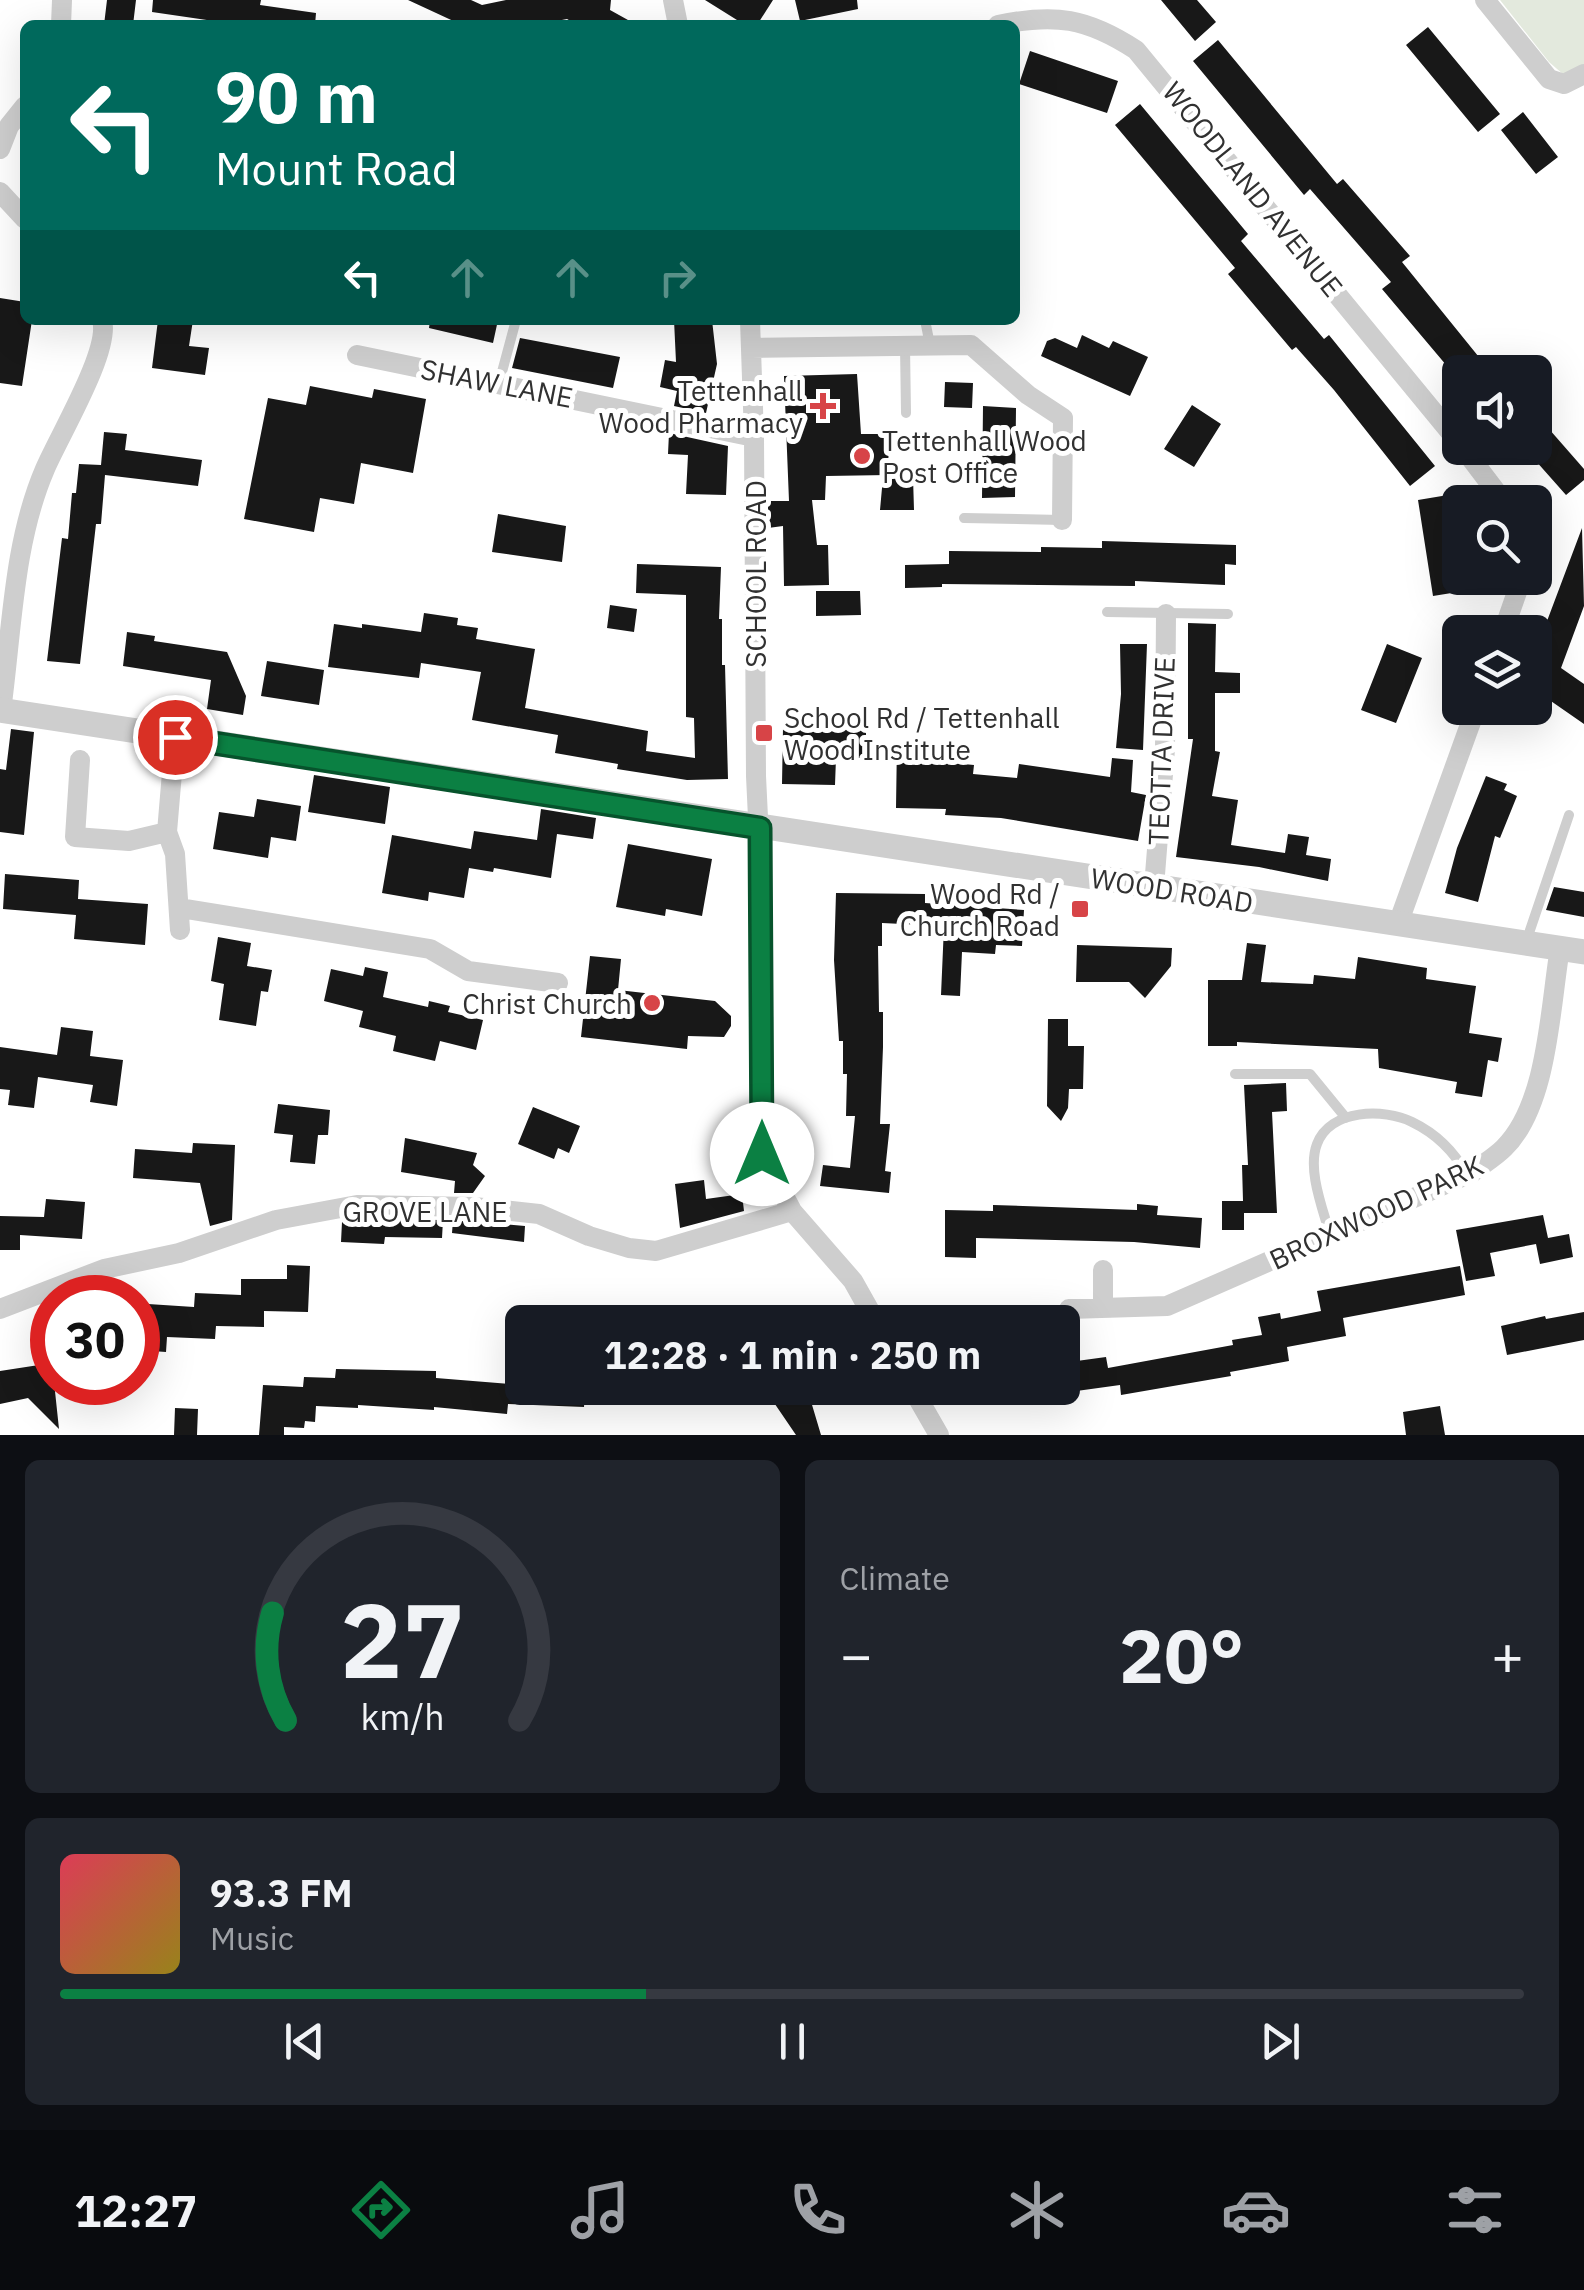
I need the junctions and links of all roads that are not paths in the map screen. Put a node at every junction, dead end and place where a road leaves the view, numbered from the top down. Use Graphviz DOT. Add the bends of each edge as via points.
graph roads {
  1 [pos="1485,0"];
  2 [pos="1020,21"];
  3 [pos="1584,74"];
  4 [pos="20,112"];
  5 [pos="0,149"];
  6 [pos="0,192"];
  7 [pos="20,214"];
  8 [pos="104,325"];
  9 [pos="515,325"];
  10 [pos="750,325"];
  11 [pos="927,325"];
  12 [pos="905,346"];
  13 [pos="930,346"];
  14 [pos="752,348"];
  15 [pos="357,356"];
  16 [pos="498,383"];
  17 [pos="906,412"];
  18 [pos="1442,423"];
  19 [pos="754,438"];
  20 [pos="1476,465"];
  21 [pos="1491,485"];
  22 [pos="964,518"];
  23 [pos="1062,520"];
  24 [pos="1107,612"];
  25 [pos="1166,614"];
  26 [pos="1228,614"];
  27 [pos="1,711"];
  28 [pos="1470,725"];
  29 [pos="175,737"];
  30 [pos="80,760"];
  31 [pos="1569,815"];
  32 [pos="760,828"];
  33 [pos="167,832"];
  34 [pos="1154,887"];
  35 [pos="180,908"];
  36 [pos="1398,924"];
  37 [pos="180,930"];
  38 [pos="1526,943"];
  39 [pos="1572,950"];
  40 [pos="558,982"];
  41 [pos="1235,1074"];
  42 [pos="1346,1118"];
  43 [pos="1467,1175"];
  44 [pos="792,1212"];
  45 [pos="1331,1236"];
  46 [pos="1103,1270"];
  47 [pos="866,1305"];
  48 [pos="1102,1308"];
  49 [pos="0,1309"];
  50 [pos="1080,1309"];
  51 [pos="922,1405"];
  52 [pos="939,1435"];
  1 -- 3 [label="street" via="1549,80 1564,84"];
  2 -- 18 [label="street, WOODLAND AVENUE" via="1078,20 1136,50"];
  4 -- 5 [label="street"];
  6 -- 7 [label="street"];
  8 -- 27 [label="street" via="101,350 27,519"];
  9 -- 16 [label="lane"];
  10 -- 14 [label="street, SCHOOL ROAD"];
  11 -- 13 [label="lane"];
  12 -- 13 [label="street"];
  12 -- 14 [label="street"];
  12 -- 17 [label="lane"];
  13 -- 23 [label="street" via="971,345 1063,418"];
  14 -- 19 [label="street, SCHOOL ROAD"];
  15 -- 16 [label="street, SHAW LANE"];
  16 -- 19 [label="street, SHAW LANE"];
  19 -- 32 [label="street, SCHOOL ROAD"];
  20 -- 21 [label="street, WOODLAND AVENUE"];
  22 -- 23 [label="lane"];
  24 -- 25 [label="lane"];
  25 -- 26 [label="lane"];
  25 -- 34 [label="street, TEOTTA DRIVE"];
  27 -- 29 [label="street, WOOD ROAD"];
  28 -- 36 [label="street"];
  29 -- 32 [label="street, WOOD ROAD"];
  29 -- 33 [label="street"];
  30 -- 33 [label="street" via="75,837 129,840"];
  31 -- 38 [label="lane"];
  32 -- 34 [label="street, WOOD ROAD"];
  32 -- 44 [label="street, SCHOOL ROAD" via="762,1154"];
  33 -- 35 [label="street"];
  34 -- 36 [label="street, WOOD ROAD"];
  35 -- 37 [label="street"];
  35 -- 40 [label="street" via="430,949 468,971"];
  36 -- 38 [label="street, WOOD ROAD"];
  38 -- 39 [label="street, WOOD ROAD"];
  39 -- 43 [label="street, BROXWOOD PARK" via="1524,1120 1506,1146"];
  41 -- 42 [label="lane" via="1310,1074"];
  42 -- 43 [label="lane" via="1409,1120 1446,1145"];
  42 -- 45 [label="lane" via="1329,1126 1316,1145 1316,1178"];
  43 -- 45 [label="street, BROXWOOD PARK"];
  44 -- 47 [label="street, SCHOOL ROAD"];
  44 -- 49 [label="street, GROVE LANE" via="656,1251 589,1236 539,1214 357,1205 276,1220 179,1253 104,1269"];
  45 -- 48 [label="street, BROXWOOD PARK" via="1166,1306"];
  46 -- 48 [label="street"];
  48 -- 50 [label="street, BROXWOOD PARK"];
  51 -- 52 [label="street"];
}
